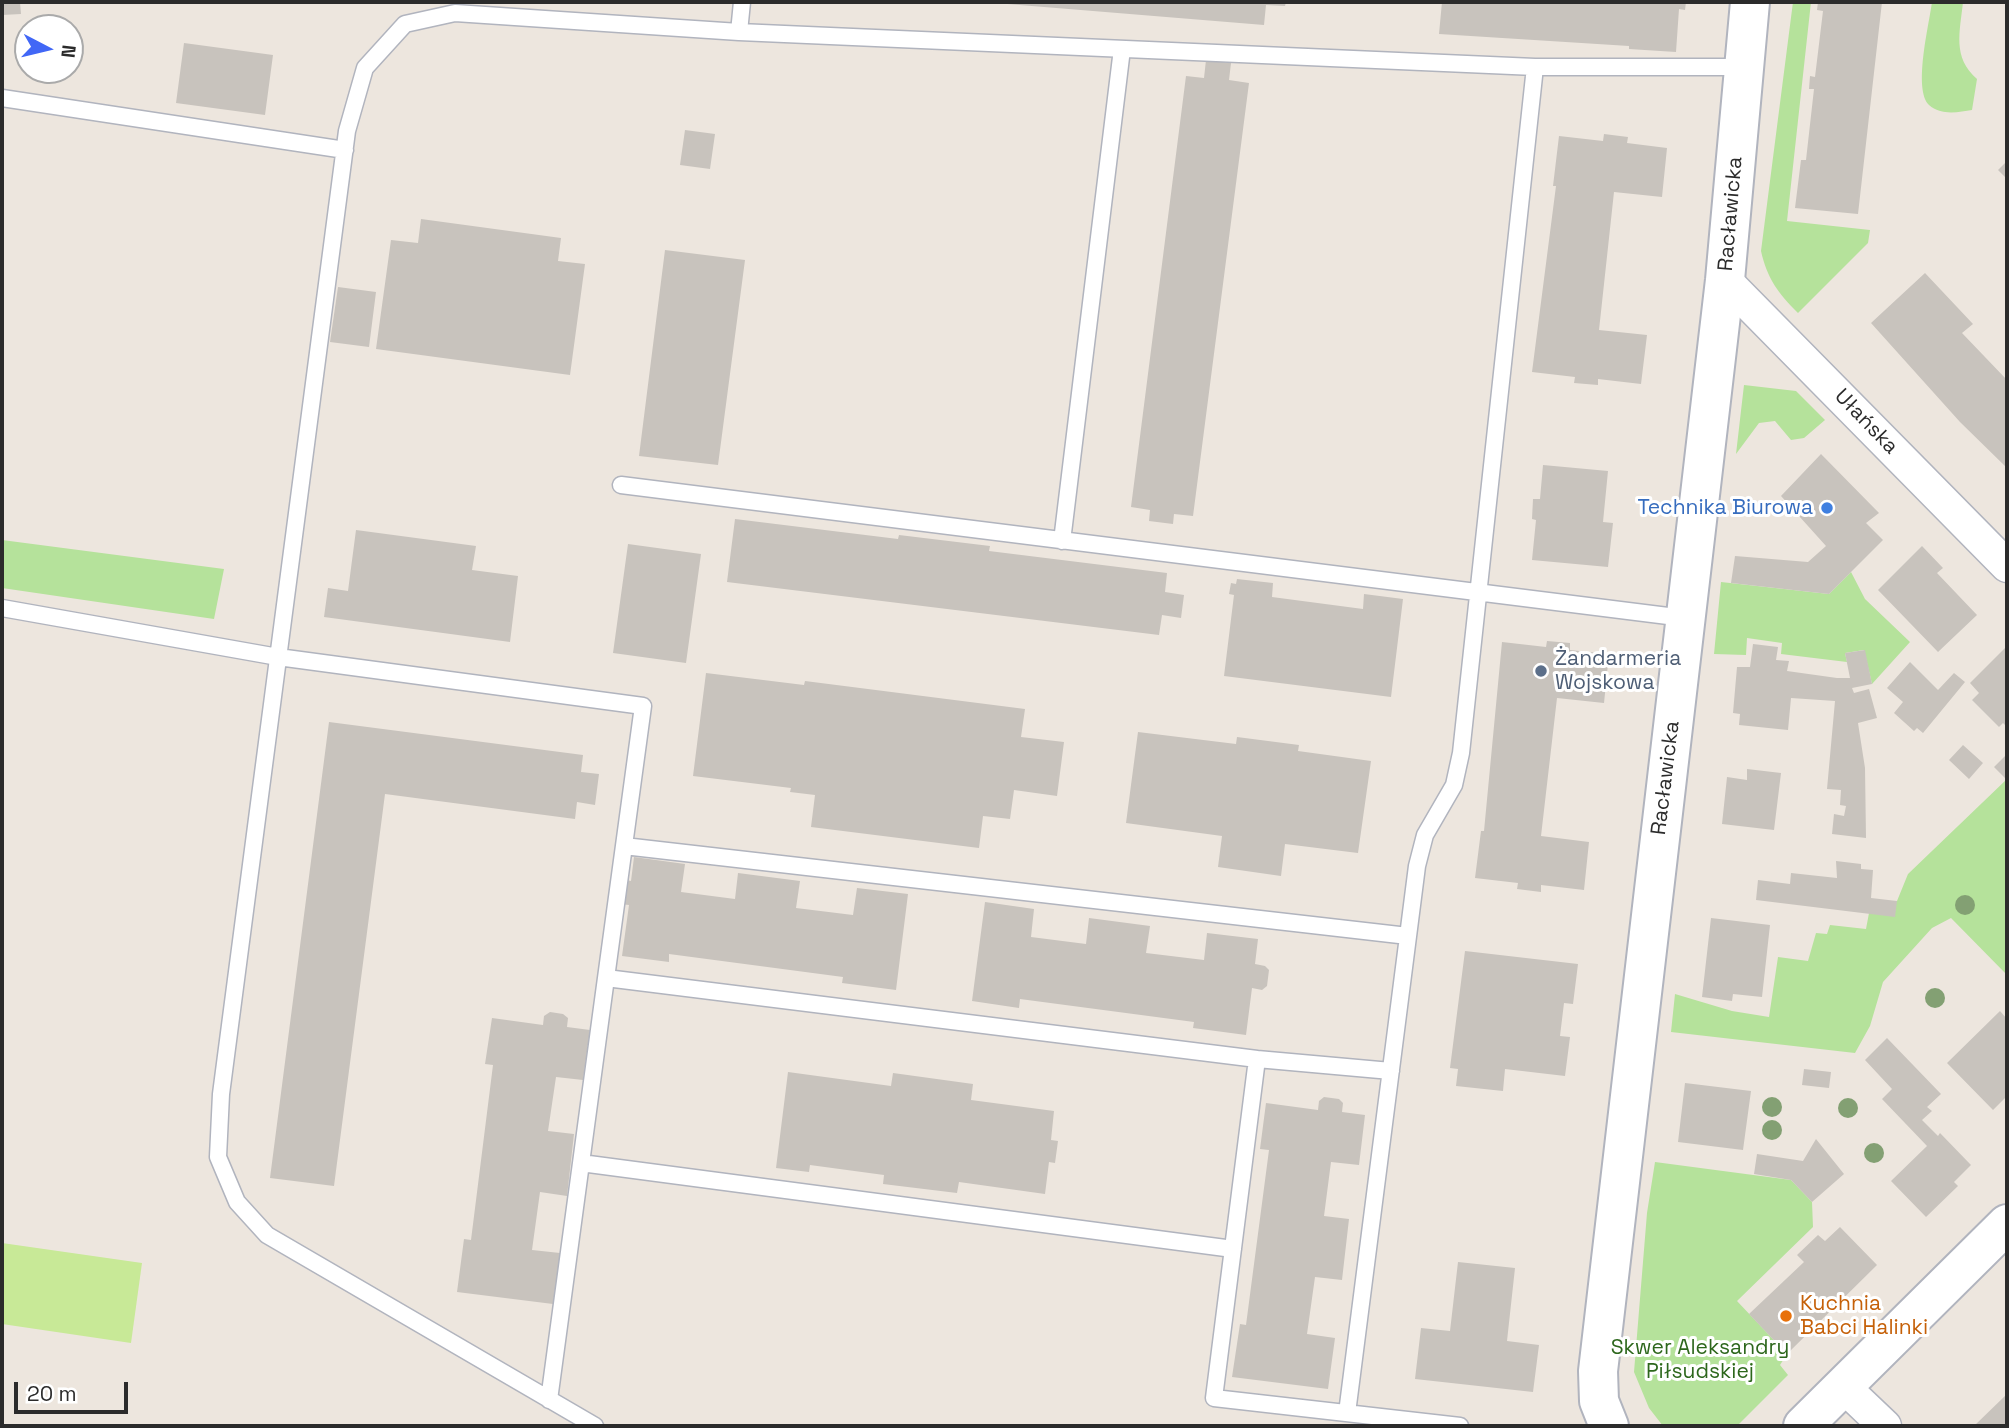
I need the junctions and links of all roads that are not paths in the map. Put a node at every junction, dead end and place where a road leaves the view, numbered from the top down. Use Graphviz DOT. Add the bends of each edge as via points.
graph roads {
  1 [pos="742,2"];
  2 [pos="1750,2"];
  3 [pos="739,32"];
  4 [pos="1122,49"];
  5 [pos="1535,67"];
  6 [pos="1744,67"];
  7 [pos="2,98"];
  8 [pos="345,150"];
  9 [pos="1725,280"];
  10 [pos="621,485"];
  11 [pos="1062,541"];
  12 [pos="2007,566"];
  13 [pos="1478,594"];
  14 [pos="2,608"];
  15 [pos="1684,618"];
  16 [pos="278,657"];
  17 [pos="624,846"];
  18 [pos="1408,936"];
  19 [pos="606,978"];
  20 [pos="1257,1059"];
  21 [pos="1391,1070"];
  22 [pos="581,1163"];
  23 [pos="2007,1224"];
  24 [pos="1233,1249"];
  25 [pos="1844,1387"];
  26 [pos="549,1400"];
  27 [pos="1347,1413"];
  28 [pos="595,1426"];
  29 [pos="1460,1426"];
  30 [pos="1609,1426"];
  31 [pos="1803,1426"];
  32 [pos="1885,1426"];
  1 -- 3 [label="lane"];
  2 -- 6 [label="street, Racławicka"];
  3 -- 4 [label="lane"];
  3 -- 8 [label="lane" via="455,13 405,24 365,68"];
  4 -- 5 [label="lane"];
  4 -- 11 [label="lane"];
  5 -- 6 [label="lane"];
  5 -- 13 [label="lane"];
  6 -- 9 [label="street, Racławicka"];
  7 -- 8 [label="lane"];
  8 -- 16 [label="lane"];
  9 -- 12 [label="street, Ułańska"];
  9 -- 15 [label="street, Racławicka"];
  10 -- 11 [label="lane"];
  11 -- 13 [label="lane"];
  13 -- 15 [label="lane"];
  13 -- 18 [label="lane" via="1461,754 1454,785 1425,835"];
  14 -- 16 [label="lane"];
  15 -- 30 [label="street, Racławicka" via="1598,1371 1599,1401"];
  16 -- 17 [label="lane" via="643,706"];
  16 -- 26 [label="lane" via="221,1094 218,1157 237,1202 267,1235"];
  17 -- 18 [label="lane"];
  17 -- 19 [label="lane"];
  18 -- 21 [label="lane"];
  19 -- 20 [label="lane"];
  19 -- 22 [label="lane"];
  20 -- 21 [label="lane"];
  20 -- 24 [label="lane"];
  21 -- 27 [label="lane"];
  22 -- 24 [label="lane"];
  22 -- 26 [label="lane"];
  23 -- 25 [label="street"];
  24 -- 27 [label="lane" via="1214,1398"];
  25 -- 31 [label="street"];
  25 -- 32 [label="street"];
  26 -- 28 [label="lane"];
  27 -- 29 [label="lane"];
}
